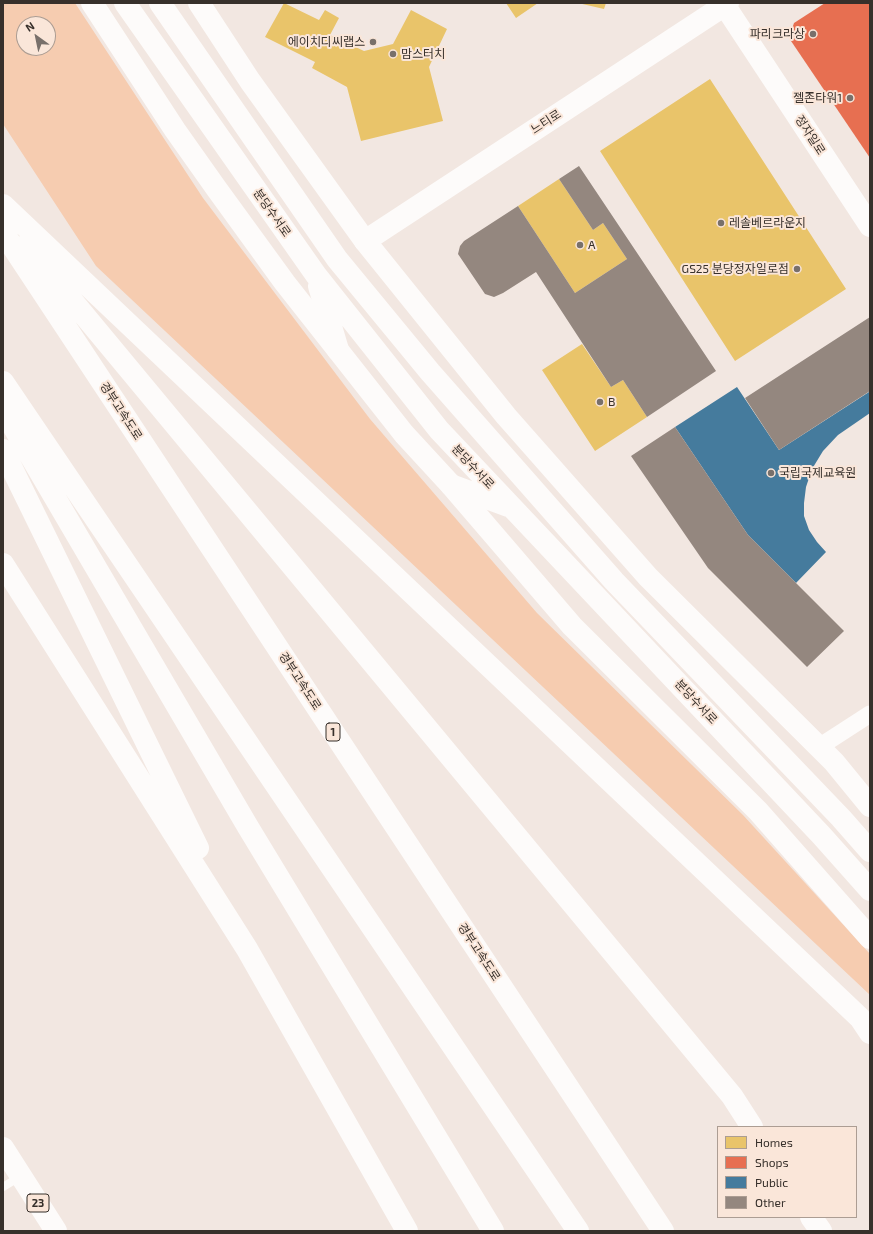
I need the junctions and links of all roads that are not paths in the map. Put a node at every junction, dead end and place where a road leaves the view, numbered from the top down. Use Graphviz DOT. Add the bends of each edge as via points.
graph roads {
  1 [pos="92,3"];
  2 [pos="125,3"];
  3 [pos="160,3"];
  4 [pos="199,3"];
  5 [pos="725,4"];
  6 [pos="3,205"];
  7 [pos="867,215"];
  8 [pos="3,217"];
  9 [pos="3,232"];
  10 [pos="365,241"];
  11 [pos="316,275"];
  12 [pos="338,350"];
  13 [pos="3,382"];
  14 [pos="3,409"];
  15 [pos="3,450"];
  16 [pos="451,485"];
  17 [pos="511,507"];
  18 [pos="3,564"];
  19 [pos="870,714"];
  20 [pos="819,747"];
  21 [pos="870,806"];
  22 [pos="870,851"];
  23 [pos="870,890"];
  24 [pos="870,938"];
  25 [pos="247,949"];
  26 [pos="870,1033"];
  27 [pos="751,1126"];
  28 [pos="3,1148"];
  29 [pos="12,1181"];
  30 [pos="812,1218"];
  31 [pos="56,1231"];
  32 [pos="407,1231"];
  33 [pos="493,1231"];
  34 [pos="578,1231"];
  35 [pos="663,1231"];
  36 [pos="821,1231"];
  1 -- 12 [label="main road" via="175,130 285,283"];
  2 -- 11 [label="main road, 분당수서로"];
  3 -- 22 [label="main road, 분당수서로" via="337,259 430,372 614,581 842,818"];
  4 -- 10 [label="main road" via="250,81"];
  5 -- 7 [label="main road, 정자일로"];
  5 -- 10 [label="main road, 느티로"];
  6 -- 26 [label="main road" via="860,1018"];
  8 -- 27 [label="main road" via="727,1090"];
  9 -- 35 [label="main road, 경부고속도로 / 1"];
  10 -- 20 [label="main road" via="506,416 648,577"];
  11 -- 12 [label="main road"];
  11 -- 17 [label="main road, 분당수서로" via="439,430"];
  12 -- 16 [label="main road" via="404,434"];
  13 -- 34 [label="main road"];
  14 -- 33 [label="main road" via="248,827"];
  15 -- 25 [label="main road"];
  16 -- 17 [label="main road"];
  16 -- 24 [label="main road" via="572,626 758,811"];
  17 -- 23 [label="main road, 분당수서로"];
  18 -- 25 [label="main road"];
  19 -- 20 [label="street"];
  20 -- 21 [label="main road"];
  25 -- 32 [label="main road"];
  28 -- 29 [label="main road, 23"];
  29 -- 31 [label="main road, 23"];
  30 -- 36 [label="main road"];
}
